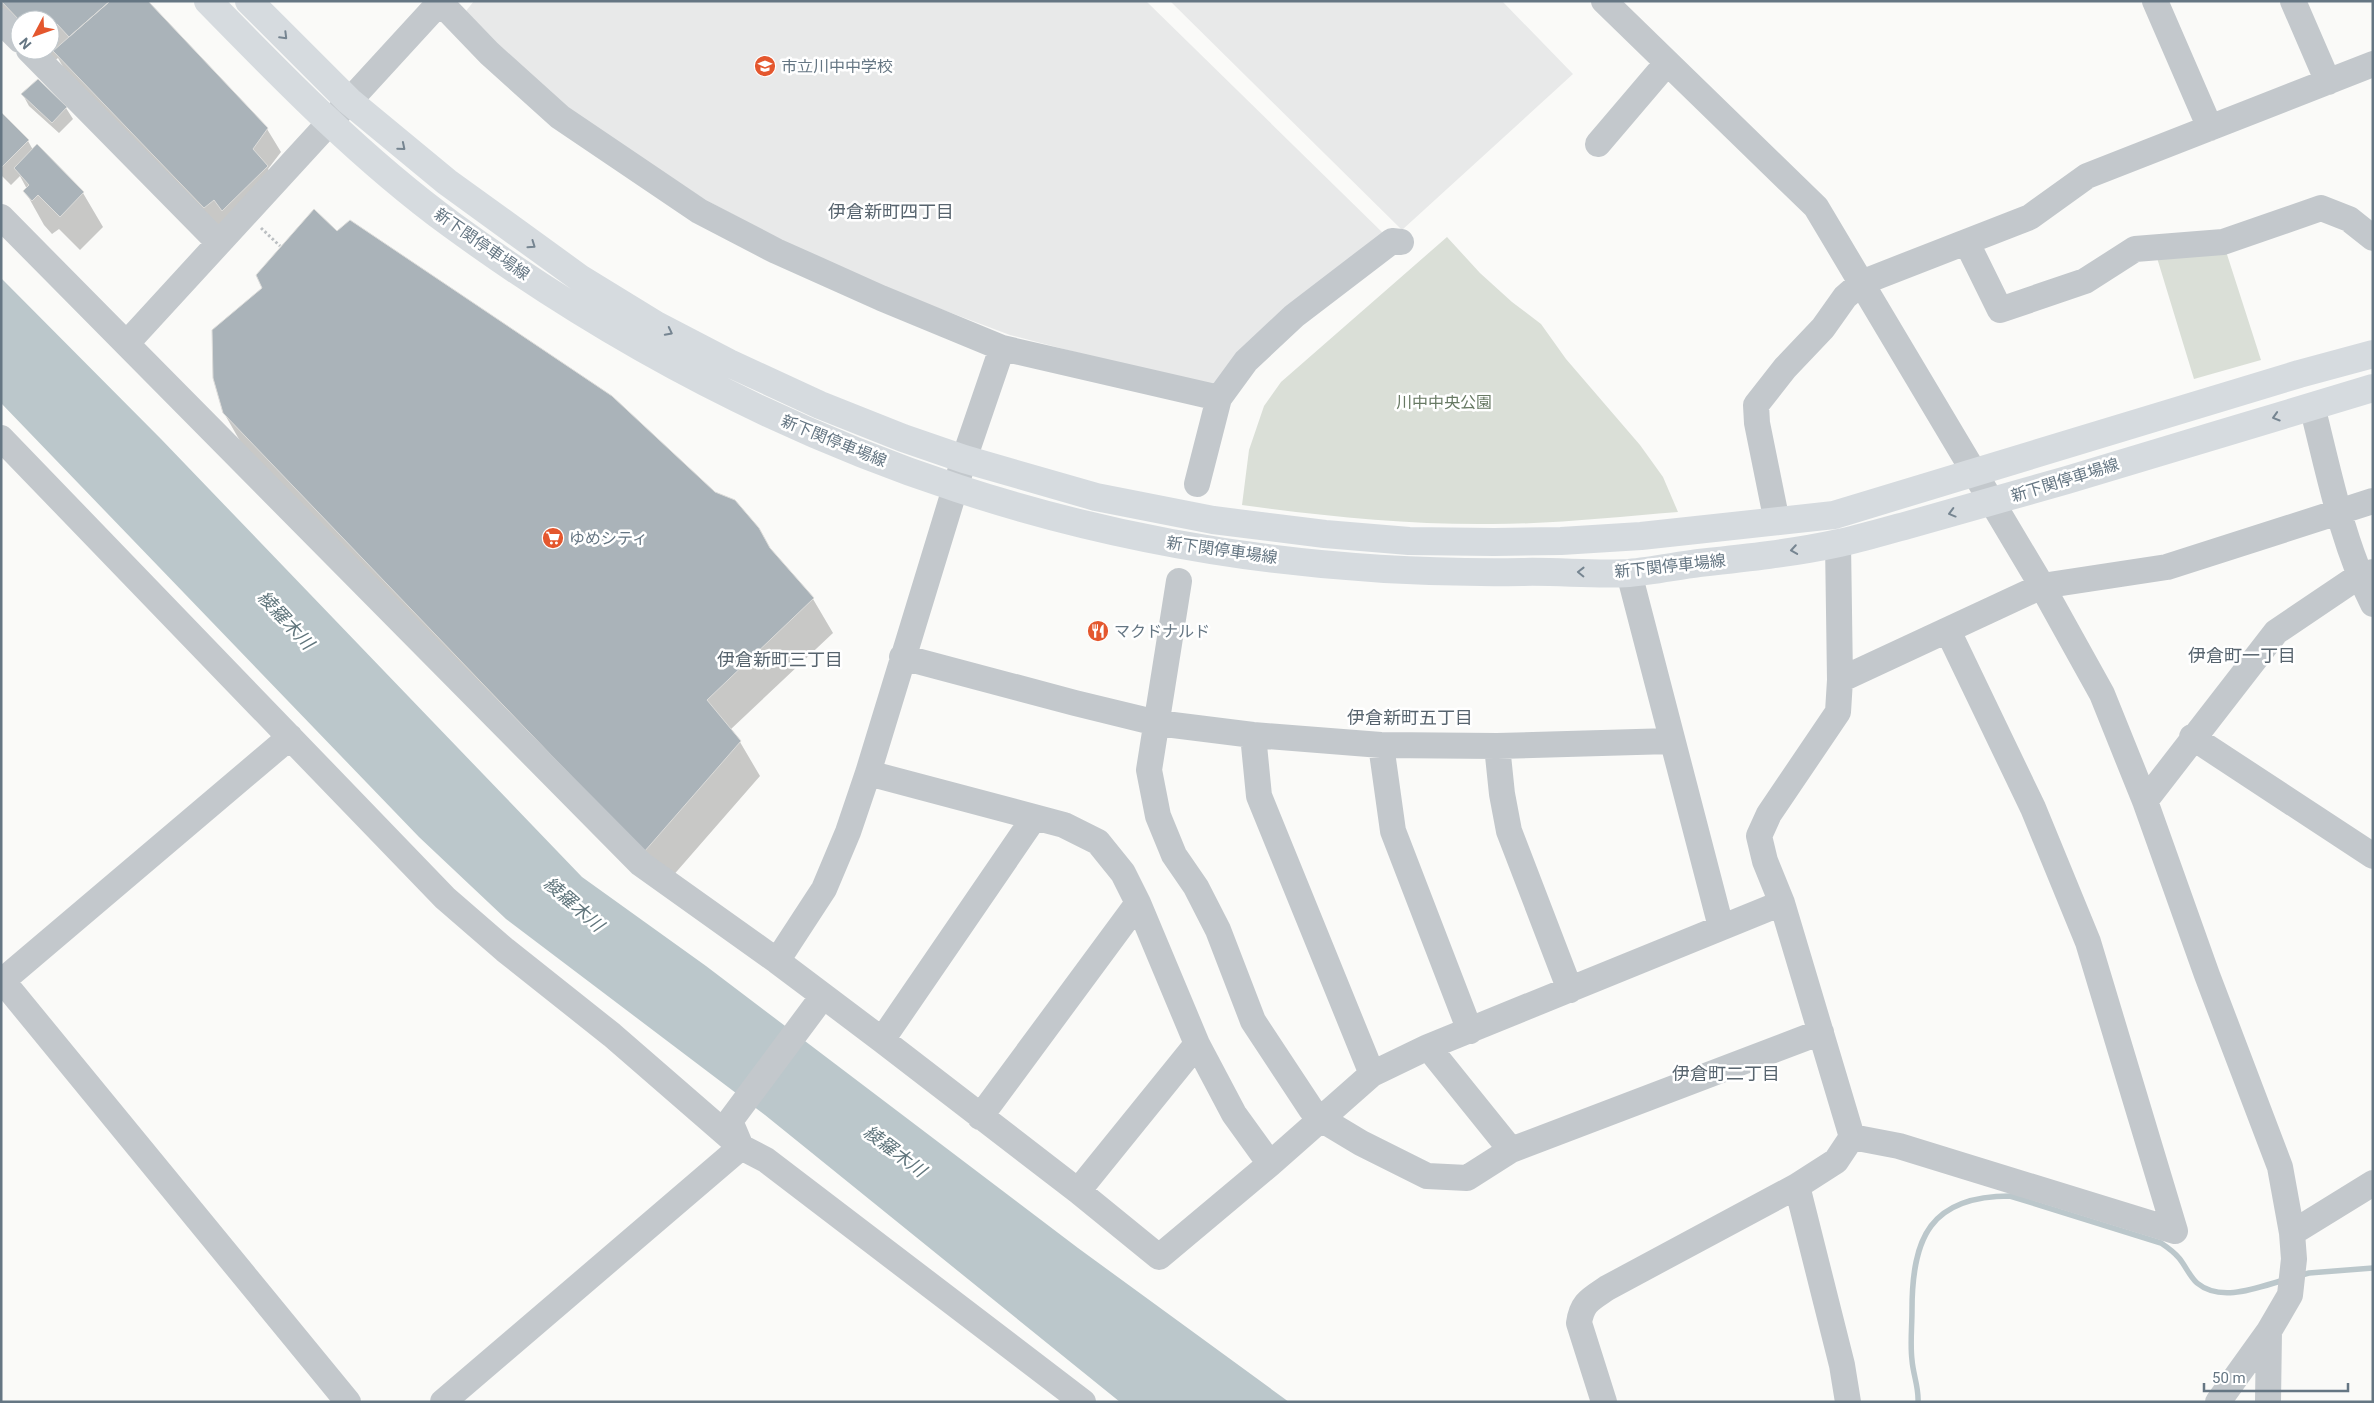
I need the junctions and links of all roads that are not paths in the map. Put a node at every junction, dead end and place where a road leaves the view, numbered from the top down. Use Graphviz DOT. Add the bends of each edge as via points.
graph roads {
  1 [pos="208,1"];
  2 [pos="250,1"];
  3 [pos="1604,1"];
  4 [pos="2155,1"];
  5 [pos="2293,1"];
  6 [pos="440,2"];
  7 [pos="1,21"];
  8 [pos="10,30"];
  9 [pos="40,60"];
  10 [pos="1667,64"];
  11 [pos="2373,64"];
  12 [pos="2328,82"];
  13 [pos="349,101"];
  14 [pos="331,122"];
  15 [pos="2210,128"];
  16 [pos="1598,144"];
  17 [pos="1,217"];
  18 [pos="2373,238"];
  19 [pos="218,242"];
  20 [pos="1402,242"];
  21 [pos="1967,243"];
  22 [pos="1861,283"];
  23 [pos="127,343"];
  24 [pos="1002,348"];
  25 [pos="2373,354"];
  26 [pos="2373,388"];
  27 [pos="1219,398"];
  28 [pos="2312,406"];
  29 [pos="1,438"];
  30 [pos="964,459"];
  31 [pos="1975,472"];
  32 [pos="1197,484"];
  33 [pos="955,489"];
  34 [pos="1991,502"];
  35 [pos="2373,502"];
  36 [pos="2338,511"];
  37 [pos="1777,522"];
  38 [pos="1838,543"];
  39 [pos="1628,573"];
  40 [pos="2366,574"];
  41 [pos="1179,581"];
  42 [pos="2042,586"];
  43 [pos="2373,604"];
  44 [pos="1948,631"];
  45 [pos="902,657"];
  46 [pos="1840,680"];
  47 [pos="1157,723"];
  48 [pos="1253,735"];
  49 [pos="290,737"];
  50 [pos="2192,737"];
  51 [pos="1671,741"];
  52 [pos="1381,745"];
  53 [pos="1497,746"];
  54 [pos="868,774"];
  55 [pos="2145,801"];
  56 [pos="1034,818"];
  57 [pos="2373,856"];
  58 [pos="1138,903"];
  59 [pos="1782,903"];
  60 [pos="1721,927"];
  61 [pos="776,961"];
  62 [pos="2,980"];
  63 [pos="1570,990"];
  64 [pos="823,996"];
  65 [pos="1470,1031"];
  66 [pos="1821,1032"];
  67 [pos="882,1040"];
  68 [pos="1197,1044"];
  69 [pos="1428,1047"];
  70 [pos="1372,1074"];
  71 [pos="980,1116"];
  72 [pos="1321,1119"];
  73 [pos="1852,1137"];
  74 [pos="741,1147"];
  75 [pos="1511,1150"];
  76 [pos="1270,1164"];
  77 [pos="2373,1183"];
  78 [pos="1797,1186"];
  79 [pos="1078,1191"];
  80 [pos="2292,1233"];
  81 [pos="2269,1331"];
  82 [pos="348,1402"];
  83 [pos="443,1402"];
  84 [pos="1083,1402"];
  85 [pos="1604,1402"];
  86 [pos="1848,1402"];
  87 [pos="2218,1402"];
  88 [pos="2268,1402"];
  1 -- 14 [label="main road, 新下関停車場線"];
  2 -- 13 [label="main road, 新下関停車場線, one-way"];
  3 -- 10 [label="street"];
  4 -- 15 [label="street"];
  5 -- 12 [label="street"];
  6 -- 13 [label="street"];
  6 -- 24 [label="street" via="489,53 560,116 698,211 784,255"];
  7 -- 8 [label="street"];
  9 -- 19 [label="street"];
  10 -- 16 [label="street"];
  10 -- 22 [label="street" via="1816,207"];
  11 -- 12 [label="street"];
  12 -- 15 [label="street"];
  13 -- 14 [label="street"];
  13 -- 30 [label="main road, 新下関停車場線, one-way" via="407,151 501,223 581,279 656,325 820,404"];
  14 -- 19 [label="street"];
  14 -- 33 [label="main road, 新下関停車場線" via="376,164 450,223 593,321 739,401 824,439"];
  15 -- 21 [label="street" via="2086,176 2030,218"];
  17 -- 23 [label="street"];
  18 -- 21 [label="street" via="2349,219 2321,208 2222,242 2135,249 2085,281 2000,310"];
  19 -- 23 [label="street"];
  20 -- 27 [label="street" via="1392,241 1294,316 1246,361"];
  21 -- 22 [label="street"];
  22 -- 31 [label="street"];
  22 -- 37 [label="street" via="1845,297 1823,328 1784,368 1756,405"];
  23 -- 61 [label="street" via="641,864"];
  24 -- 27 [label="street"];
  24 -- 30 [label="street"];
  25 -- 31 [label="main road, 新下関停車場線"];
  26 -- 28 [label="main road, 新下関停車場線"];
  27 -- 32 [label="street"];
  28 -- 34 [label="main road, 新下関停車場線, one-way"];
  28 -- 36 [label="street"];
  29 -- 49 [label="street"];
  30 -- 33 [label="street"];
  30 -- 37 [label="main road, 新下関停車場線" via="1096,497 1213,520 1410,541 1561,541"];
  31 -- 34 [label="street"];
  31 -- 37 [label="main road, 新下関停車場線" via="1834,515"];
  39 -- 33 [label="main road, 新下関停車場線, one-way" via="1412,572 1232,553 1062,521"];
  33 -- 45 [label="street"];
  34 -- 38 [label="main road, 新下関停車場線, one-way"];
  34 -- 42 [label="street"];
  35 -- 36 [label="street"];
  36 -- 40 [label="street"];
  36 -- 42 [label="street" via="2167,567"];
  38 -- 39 [label="main road, 新下関停車場線, one-way"];
  38 -- 46 [label="street"];
  39 -- 51 [label="street"];
  40 -- 43 [label="street"];
  40 -- 50 [label="street" via="2276,632"];
  41 -- 47 [label="street"];
  42 -- 44 [label="street"];
  42 -- 55 [label="street" via="2102,694"];
  44 -- 46 [label="street"];
  44 -- 73 [label="street" via="2033,808 2088,942 2175,1231 1899,1146"];
  45 -- 47 [label="street"];
  45 -- 54 [label="street"];
  46 -- 59 [label="street" via="1838,712 1769,814 1759,836"];
  47 -- 48 [label="street"];
  47 -- 72 [label="street" via="1150,770 1161,824 1174,855 1196,887 1218,930 1253,1021"];
  48 -- 52 [label="street"];
  48 -- 70 [label="street" via="1259,796"];
  49 -- 62 [label="street"];
  49 -- 74 [label="street" via="445,898 504,950 612,1035"];
  50 -- 55 [label="street"];
  50 -- 57 [label="street"];
  51 -- 53 [label="street"];
  51 -- 60 [label="street"];
  52 -- 53 [label="street"];
  52 -- 65 [label="street" via="1393,831"];
  53 -- 63 [label="street" via="1509,831"];
  54 -- 56 [label="street"];
  54 -- 61 [label="street" via="824,890"];
  55 -- 80 [label="street" via="2280,1168"];
  56 -- 58 [label="street" via="1064,825 1098,842 1123,873"];
  56 -- 67 [label="street"];
  58 -- 68 [label="street"];
  58 -- 71 [label="street"];
  59 -- 60 [label="street"];
  59 -- 66 [label="street"];
  60 -- 63 [label="street"];
  61 -- 64 [label="street"];
  62 -- 82 [label="street"];
  63 -- 65 [label="street"];
  64 -- 67 [label="street"];
  64 -- 74 [label="street" via="730,1121"];
  65 -- 69 [label="street"];
  66 -- 73 [label="street"];
  66 -- 75 [label="street"];
  67 -- 71 [label="street"];
  68 -- 76 [label="street" via="1234,1114"];
  68 -- 79 [label="street"];
  69 -- 70 [label="street"];
  69 -- 75 [label="street"];
  70 -- 72 [label="street"];
  71 -- 79 [label="street"];
  72 -- 75 [label="street" via="1427,1176 1467,1178"];
  72 -- 76 [label="street"];
  73 -- 78 [label="street" via="1836,1161"];
  74 -- 83 [label="street"];
  74 -- 84 [label="street" via="766,1160"];
  76 -- 79 [label="street" via="1159,1257"];
  77 -- 80 [label="street"];
  78 -- 85 [label="street" via="1607,1288 1587,1302 1581,1311 1580,1323"];
  78 -- 86 [label="street" via="1842,1365"];
  80 -- 81 [label="street" via="2291,1291"];
  81 -- 87 [label="street"];
  81 -- 88 [label="street"];
}
